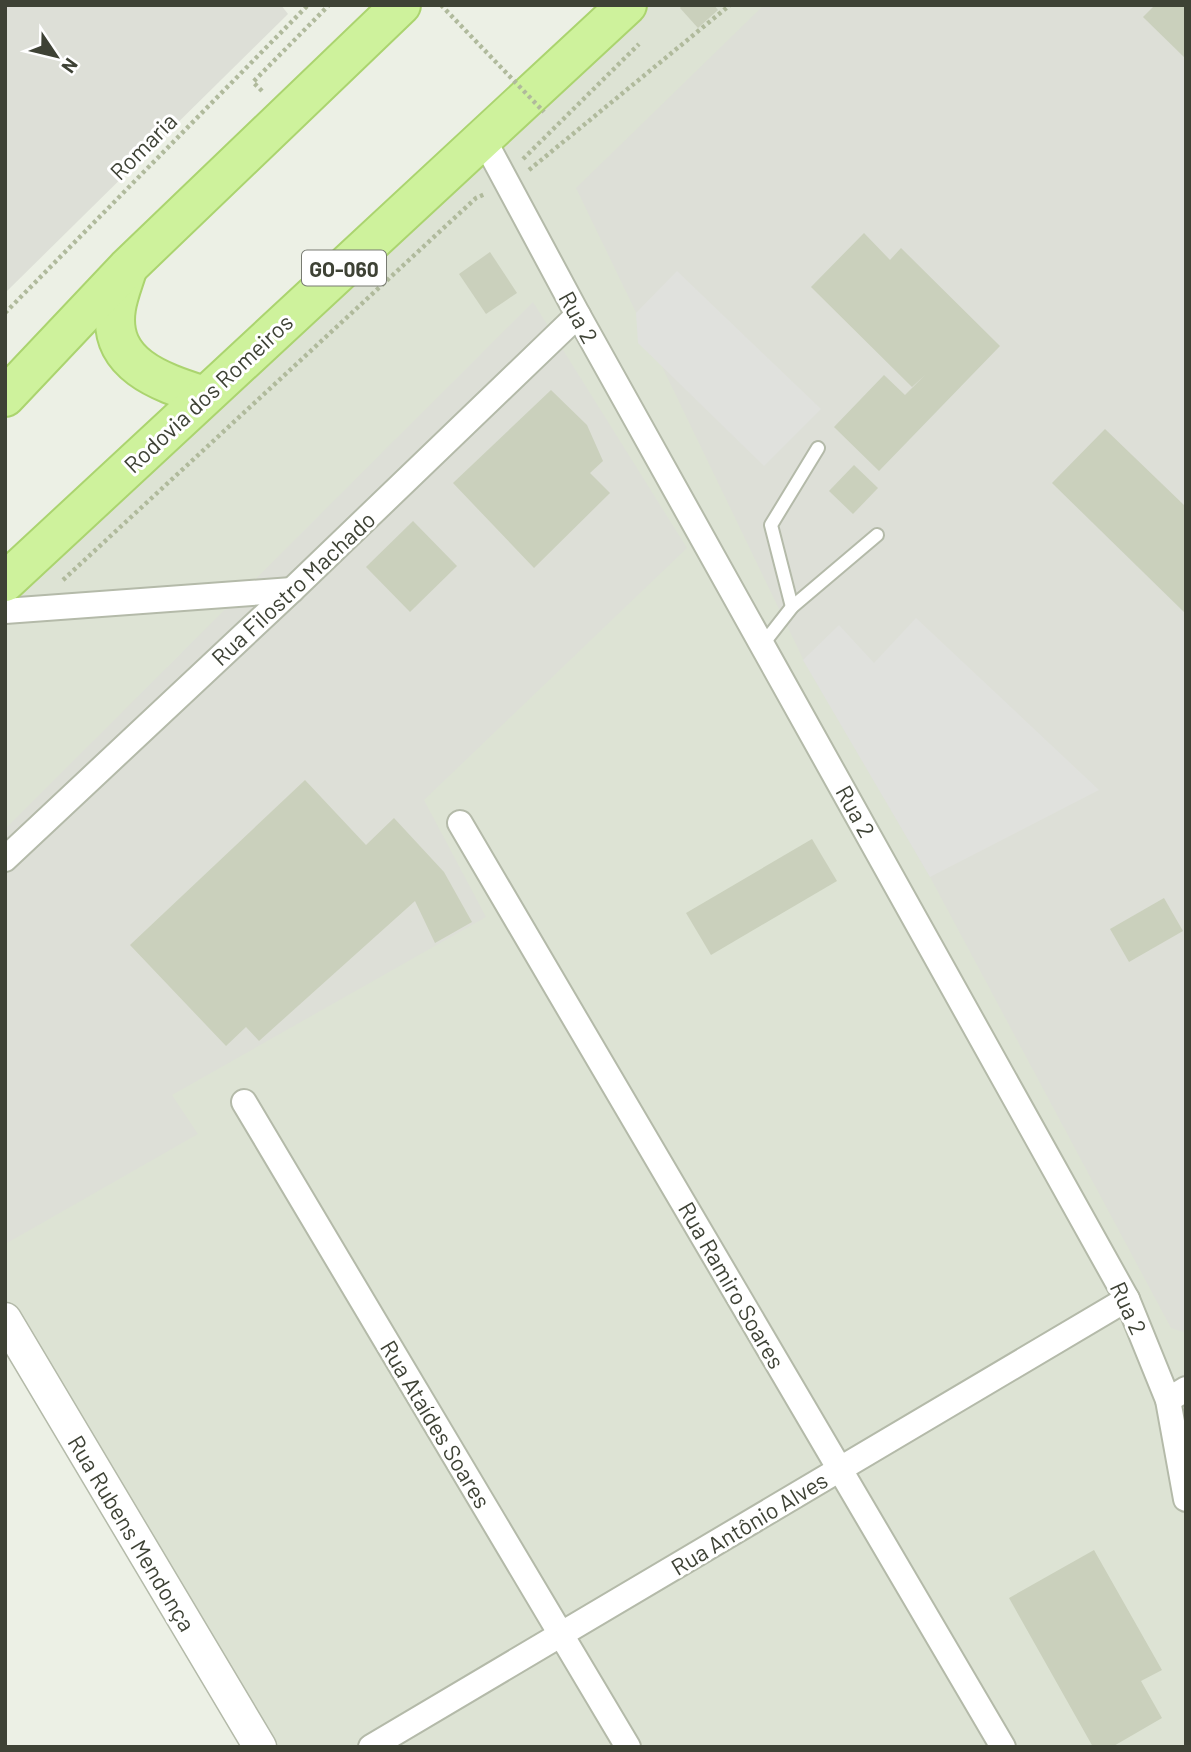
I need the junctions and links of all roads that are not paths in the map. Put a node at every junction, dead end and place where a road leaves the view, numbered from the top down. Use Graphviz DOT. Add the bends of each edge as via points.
graph roads {
  1 [pos="401,5"];
  2 [pos="627,5"];
  3 [pos="484,140"];
  4 [pos="127,268"];
  5 [pos="578,315"];
  6 [pos="204,396"];
  7 [pos="5,397"];
  8 [pos="818,448"];
  9 [pos="877,535"];
  10 [pos="292,590"];
  11 [pos="18,595"];
  12 [pos="792,607"];
  13 [pos="5,611"];
  14 [pos="763,644"];
  15 [pos="460,823"];
  16 [pos="5,859"];
  17 [pos="244,1102"];
  18 [pos="1126,1299"];
  19 [pos="5,1319"];
  20 [pos="1177,1395"];
  21 [pos="840,1469"];
  22 [pos="1186,1499"];
  23 [pos="561,1634"];
  24 [pos="260,1747"];
  25 [pos="371,1747"];
  26 [pos="628,1747"];
  27 [pos="1003,1747"];
  1 -- 4 [label="main road"];
  2 -- 3 [label="main road, Rodovia dos Romeiros / GO-060"];
  3 -- 5 [label="street, Rua 2"];
  3 -- 6 [label="main road, Rodovia dos Romeiros / GO-060"];
  4 -- 6 [label="main road" via="116,309 116,334 124,353 164,383"];
  4 -- 7 [label="main road"];
  5 -- 10 [label="street, Rua Filostro Machado"];
  5 -- 14 [label="street, Rua 2"];
  6 -- 11 [label="main road, Rodovia dos Romeiros / GO-060"];
  8 -- 12 [label="lane" via="771,525"];
  9 -- 12 [label="lane"];
  10 -- 11 [label="street"];
  10 -- 16 [label="street, Rua Filostro Machado"];
  11 -- 13 [label="street"];
  12 -- 14 [label="lane"];
  14 -- 18 [label="street, Rua 2"];
  15 -- 21 [label="street, Rua Ramiro Soares"];
  17 -- 23 [label="street, Rua Ataídes Soares"];
  18 -- 20 [label="street, Rua 2"];
  18 -- 21 [label="street, Rua Antônio Alves"];
  19 -- 24 [label="street, Rua Rubens Mendonça"];
  20 -- 22 [label="street, Rua 2"];
  21 -- 23 [label="street, Rua Antônio Alves"];
  21 -- 27 [label="street, Rua Ramiro Soares"];
  23 -- 25 [label="street, Rua Antônio Alves"];
  23 -- 26 [label="street, Rua Ataídes Soares"];
}
